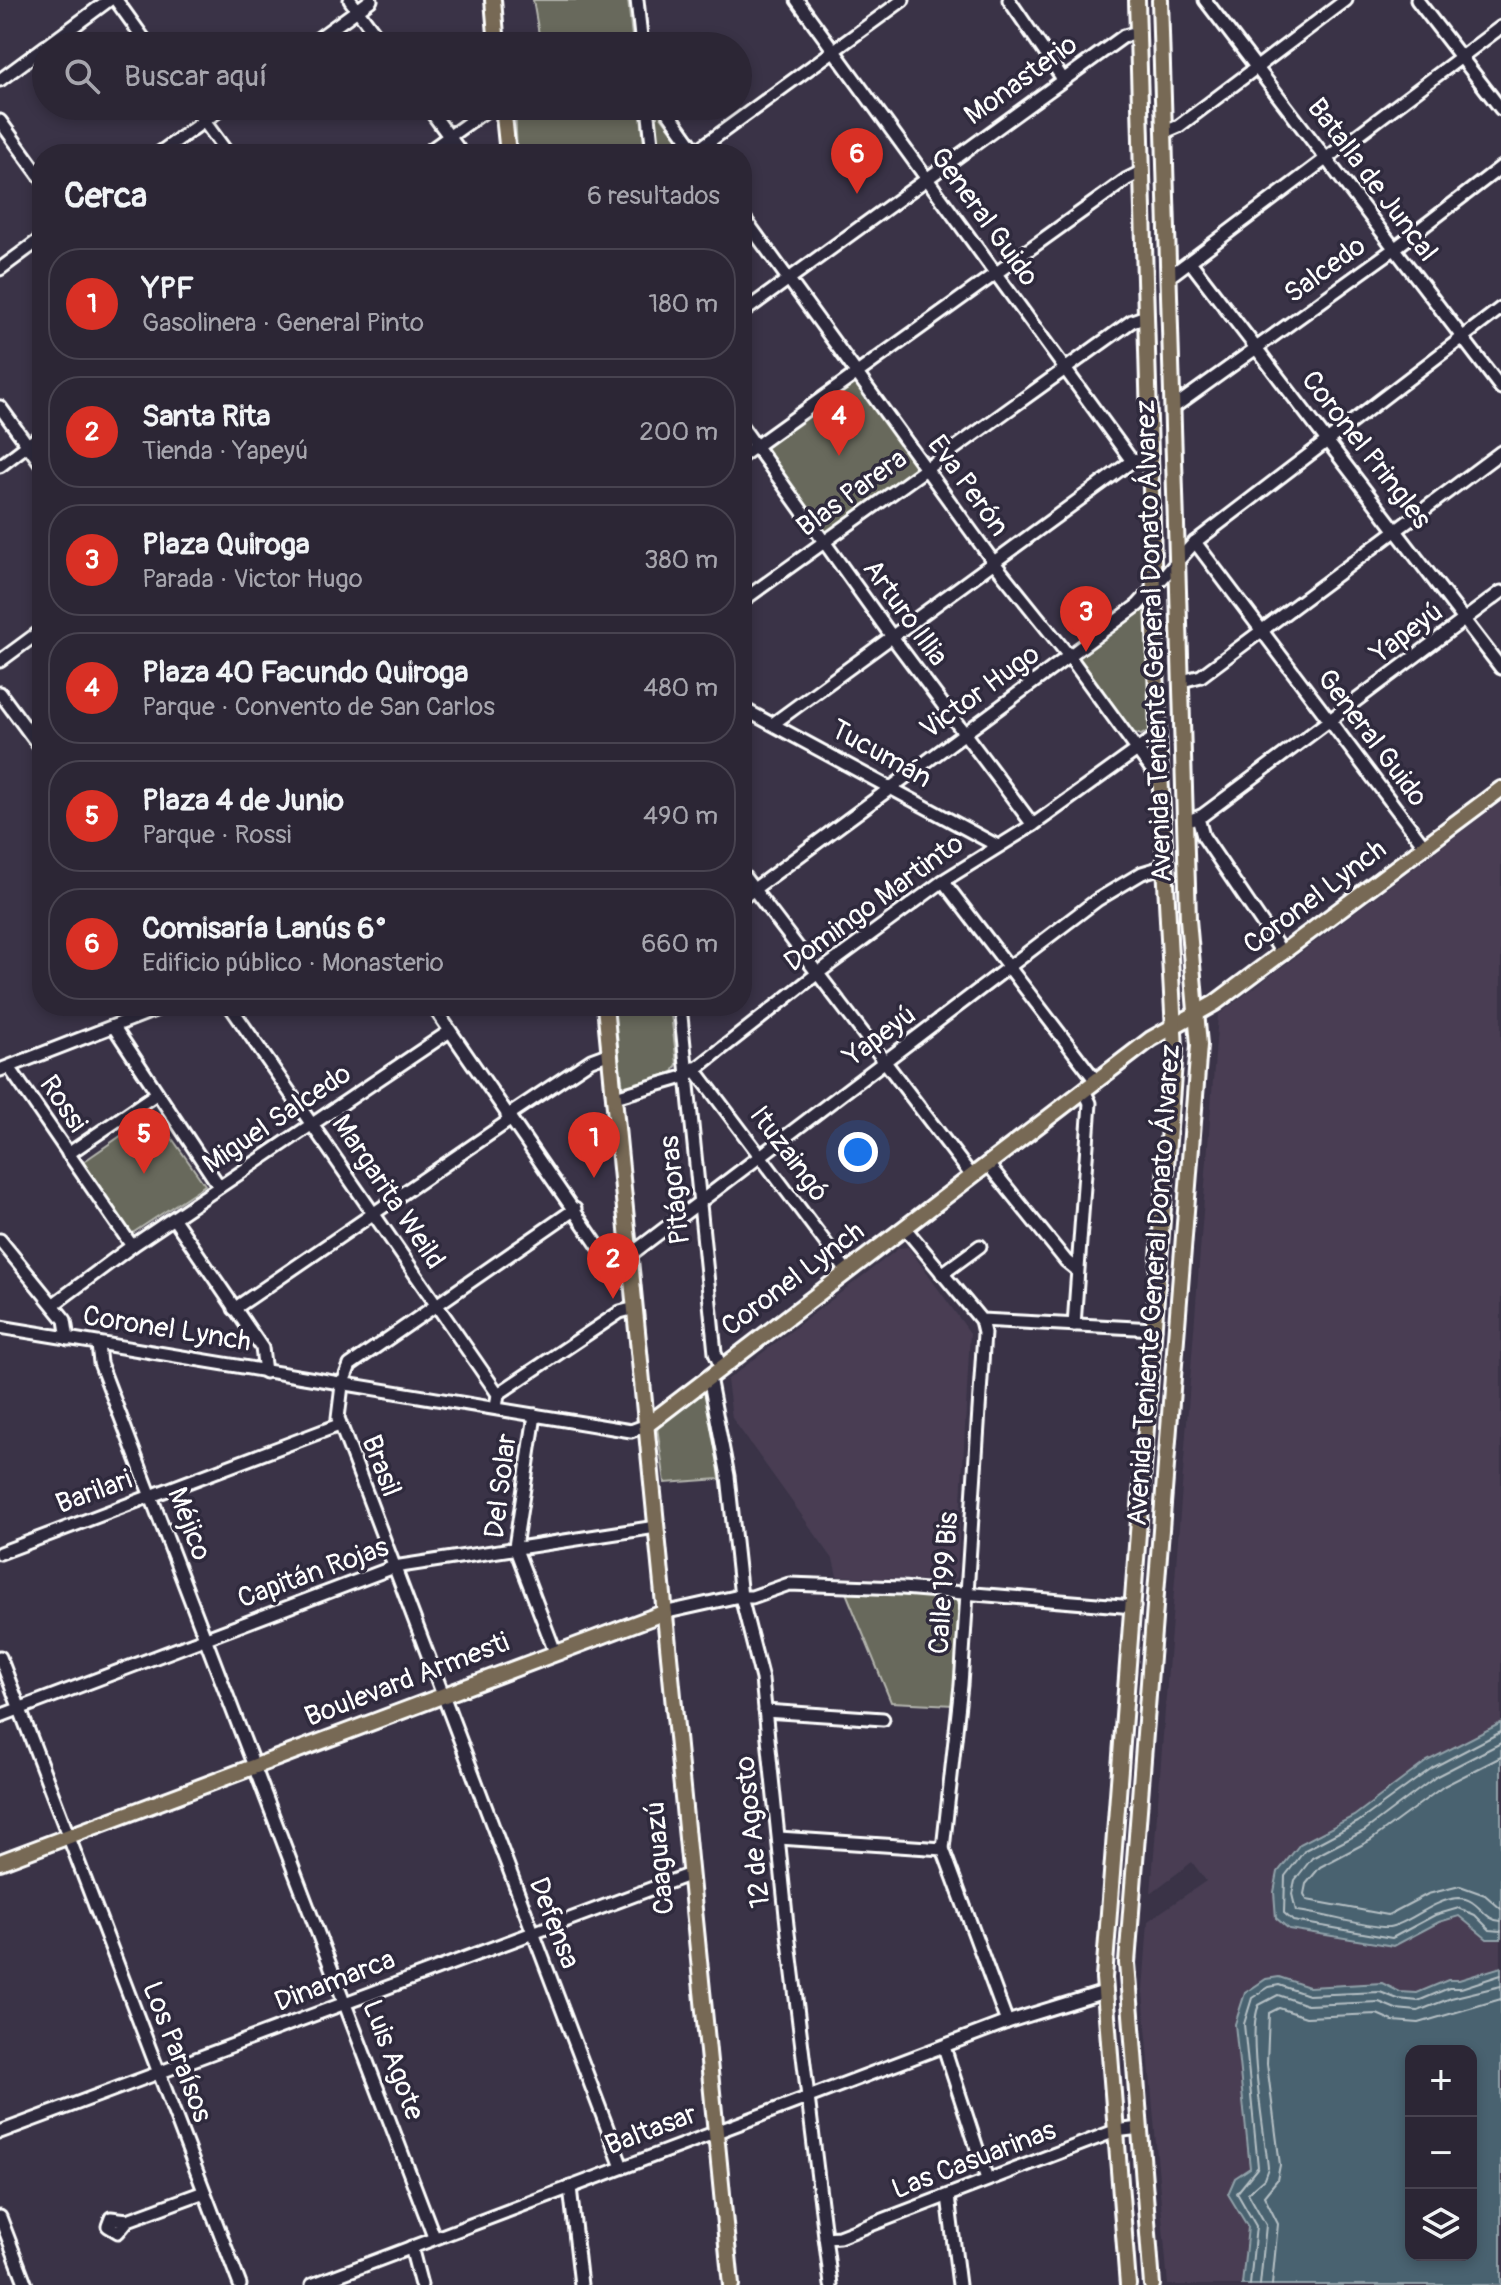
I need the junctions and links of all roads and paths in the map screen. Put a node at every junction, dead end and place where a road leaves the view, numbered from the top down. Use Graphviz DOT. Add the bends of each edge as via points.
graph roads {
  1 [pos="109,0"];
  2 [pos="116,0"];
  3 [pos="371,0"];
  4 [pos="493,0"];
  5 [pos="637,0"];
  6 [pos="797,0"];
  7 [pos="903,0"];
  8 [pos="1009,0"];
  9 [pos="1137,0"];
  10 [pos="1160,0"];
  11 [pos="1205,0"];
  12 [pos="1346,0"];
  13 [pos="1417,0"];
  14 [pos="354,5"];
  15 [pos="1501,27"];
  16 [pos="65,32"];
  17 [pos="139,32"];
  18 [pos="324,32"];
  19 [pos="374,32"];
  20 [pos="496,32"];
  21 [pos="640,32"];
  22 [pos="1137,32"];
  23 [pos="834,51"];
  24 [pos="32,56"];
  25 [pos="1460,58"];
  26 [pos="1258,67"];
  27 [pos="1063,79"];
  28 [pos="0,80"];
  29 [pos="1501,109"];
  30 [pos="752,111"];
  31 [pos="437,120"];
  32 [pos="472,120"];
  33 [pos="504,120"];
  34 [pos="649,120"];
  35 [pos="673,120"];
  36 [pos="740,120"];
  37 [pos="0,121"];
  38 [pos="204,121"];
  39 [pos="1165,132"];
  40 [pos="449,136"];
  41 [pos="172,144"];
  42 [pos="221,144"];
  43 [pos="438,144"];
  44 [pos="455,144"];
  45 [pos="507,144"];
  46 [pos="652,144"];
  47 [pos="689,144"];
  48 [pos="707,144"];
  49 [pos="1324,159"];
  50 [pos="32,165"];
  51 [pos="1501,167"];
  52 [pos="1141,172"];
  53 [pos="927,179"];
  54 [pos="752,229"];
  55 [pos="32,245"];
  56 [pos="1394,249"];
  57 [pos="1191,263"];
  58 [pos="0,269"];
  59 [pos="996,273"];
  60 [pos="1170,276"];
  61 [pos="788,279"];
  62 [pos="752,306"];
  63 [pos="1501,308"];
  64 [pos="1146,316"];
  65 [pos="1462,338"];
  66 [pos="1257,349"];
  67 [pos="1064,369"];
  68 [pos="856,373"];
  69 [pos="1501,388"];
  70 [pos="0,407"];
  71 [pos="1174,407"];
  72 [pos="1326,439"];
  73 [pos="752,441"];
  74 [pos="32,442"];
  75 [pos="28,445"];
  76 [pos="756,447"];
  77 [pos="752,450"];
  78 [pos="32,451"];
  79 [pos="1501,452"];
  80 [pos="1151,459"];
  81 [pos="1132,461"];
  82 [pos="0,466"];
  83 [pos="927,469"];
  84 [pos="1398,530"];
  85 [pos="825,542"];
  86 [pos="1195,542"];
  87 [pos="1176,561"];
  88 [pos="995,564"];
  89 [pos="1155,589"];
  90 [pos="1501,592"];
  91 [pos="752,594"];
  92 [pos="1464,620"];
  93 [pos="1261,632"];
  94 [pos="32,637"];
  95 [pos="893,638"];
  96 [pos="1069,656"];
  97 [pos="0,661"];
  98 [pos="1501,668"];
  99 [pos="1182,681"];
  100 [pos="0,693"];
  101 [pos="752,713"];
  102 [pos="1329,722"];
  103 [pos="774,723"];
  104 [pos="963,733"];
  105 [pos="1158,735"];
  106 [pos="32,736"];
  107 [pos="1137,753"];
  108 [pos="1160,781"];
  109 [pos="890,788"];
  110 [pos="1501,789"];
  111 [pos="1192,820"];
  112 [pos="1033,825"];
  113 [pos="1203,836"];
  114 [pos="1186,839"];
  115 [pos="996,845"];
  116 [pos="1425,847"];
  117 [pos="1165,866"];
  118 [pos="943,881"];
  119 [pos="752,886"];
  120 [pos="754,889"];
  121 [pos="1283,954"];
  122 [pos="1010,966"];
  123 [pos="818,973"];
  124 [pos="1195,1014"];
  125 [pos="141,1016"];
  126 [pos="237,1016"];
  127 [pos="440,1016"];
  128 [pos="606,1016"];
  129 [pos="682,1016"];
  130 [pos="1174,1026"];
  131 [pos="114,1027"];
  132 [pos="450,1031"];
  133 [pos="610,1053"];
  134 [pos="885,1063"];
  135 [pos="5,1069"];
  136 [pos="690,1072"];
  137 [pos="1090,1085"];
  138 [pos="156,1094"];
  139 [pos="615,1097"];
  140 [pos="509,1118"];
  141 [pos="312,1124"];
  142 [pos="68,1154"];
  143 [pos="761,1156"];
  144 [pos="987,1163"];
  145 [pos="971,1175"];
  146 [pos="219,1186"];
  147 [pos="700,1202"];
  148 [pos="575,1209"];
  149 [pos="373,1215"];
  150 [pos="174,1219"];
  151 [pos="904,1227"];
  152 [pos="0,1240"];
  153 [pos="132,1246"];
  154 [pos="980,1246"];
  155 [pos="630,1255"];
  156 [pos="846,1270"];
  157 [pos="1077,1270"];
  158 [pos="942,1274"];
  159 [pos="632,1277"];
  160 [pos="54,1304"];
  161 [pos="437,1306"];
  162 [pos="635,1308"];
  163 [pos="234,1309"];
  164 [pos="981,1320"];
  165 [pos="1074,1325"];
  166 [pos="0,1327"];
  167 [pos="1155,1329"];
  168 [pos="68,1339"];
  169 [pos="98,1345"];
  170 [pos="721,1367"];
  171 [pos="265,1372"];
  172 [pos="709,1377"];
  173 [pos="342,1385"];
  174 [pos="498,1394"];
  175 [pos="496,1408"];
  176 [pos="535,1415"];
  177 [pos="339,1425"];
  178 [pos="647,1425"];
  179 [pos="152,1496"];
  180 [pos="656,1527"];
  181 [pos="515,1547"];
  182 [pos="0,1553"];
  183 [pos="394,1567"];
  184 [pos="968,1594"];
  185 [pos="741,1597"];
  186 [pos="1134,1607"];
  187 [pos="663,1613"];
  188 [pos="207,1637"];
  189 [pos="555,1652"];
  190 [pos="0,1657"];
  191 [pos="441,1696"];
  192 [pos="19,1708"];
  193 [pos="765,1711"];
  194 [pos="0,1716"];
  195 [pos="883,1719"];
  196 [pos="256,1765"];
  197 [pos="67,1836"];
  198 [pos="779,1838"];
  199 [pos="943,1849"];
  200 [pos="0,1862"];
  201 [pos="688,1875"];
  202 [pos="531,1932"];
  203 [pos="1104,1992"];
  204 [pos="346,2002"];
  205 [pos="1007,2022"];
  206 [pos="944,2047"];
  207 [pos="160,2073"];
  208 [pos="809,2097"];
  209 [pos="1140,2128"];
  210 [pos="1115,2131"];
  211 [pos="0,2132"];
  212 [pos="714,2132"];
  213 [pos="622,2167"];
  214 [pos="987,2179"];
  215 [pos="570,2187"];
  216 [pos="204,2192"];
  217 [pos="948,2196"];
  218 [pos="0,2217"];
  219 [pos="128,2220"];
  220 [pos="434,2237"];
  221 [pos="825,2238"];
  222 [pos="411,2247"];
  223 [pos="317,2284"];
  224 [pos="26,2285"];
  225 [pos="240,2285"];
  226 [pos="421,2285"];
  227 [pos="581,2285"];
  228 [pos="731,2285"];
  229 [pos="831,2285"];
  230 [pos="959,2285"];
  231 [pos="1128,2285"];
  232 [pos="1152,2285"];
  1 -- 16 [label="street"];
  2 -- 17 [label="street"];
  3 -- 14 [label="street"];
  4 -- 20 [label="main road"];
  5 -- 21 [label="street"];
  6 -- 23 [label="street, General Guido"];
  7 -- 23 [label="street"];
  8 -- 27 [label="street"];
  9 -- 22 [label="main road, Avenida Teniente General Donato Álvarez"];
  10 -- 39 [label="main road, Avenida Teniente General Donato Álvarez"];
  11 -- 26 [label="street, Batalla de Juncal"];
  12 -- 26 [label="street"];
  13 -- 25 [label="street"];
  14 -- 18 [label="street"];
  14 -- 19 [label="street"];
  15 -- 25 [label="street"];
  22 -- 27 [label="street, Monasterio"];
  22 -- 52 [label="main road, Avenida Teniente General Donato Álvarez"];
  23 -- 30 [label="street"];
  23 -- 53 [label="street, General Guido"];
  24 -- 28 [label="street"];
  25 -- 29 [label="street"];
  25 -- 49 [label="street"];
  26 -- 39 [label="street"];
  26 -- 49 [label="street, Batalla de Juncal"];
  27 -- 53 [label="street, Monasterio"];
  31 -- 40 [label="street"];
  32 -- 40 [label="street"];
  33 -- 45 [label="main road"];
  34 -- 46 [label="street"];
  35 -- 47 [label="street"];
  36 -- 48 [label="street"];
  37 -- 50 [label="street"];
  38 -- 41 [label="street"];
  38 -- 42 [label="street"];
  39 -- 60 [label="main road, Avenida Teniente General Donato Álvarez"];
  40 -- 43 [label="street"];
  40 -- 44 [label="street"];
  49 -- 56 [label="street, Batalla de Juncal"];
  49 -- 57 [label="street"];
  51 -- 56 [label="street, Salcedo"];
  52 -- 59 [label="street"];
  52 -- 64 [label="main road, Avenida Teniente General Donato Álvarez"];
  53 -- 59 [label="street, General Guido"];
  53 -- 61 [label="street, Monasterio"];
  54 -- 61 [label="street, Eva Perón"];
  55 -- 58 [label="street"];
  56 -- 65 [label="street, Batalla de Juncal"];
  56 -- 66 [label="street, Salcedo"];
  57 -- 60 [label="street"];
  57 -- 66 [label="street, Coronel Pringles"];
  59 -- 67 [label="street, General Guido"];
  59 -- 68 [label="street"];
  60 -- 71 [label="main road, Avenida Teniente General Donato Álvarez"];
  61 -- 62 [label="street, Monasterio"];
  61 -- 68 [label="street, Eva Perón"];
  63 -- 65 [label="street, Victor Hugo"];
  64 -- 67 [label="street, Blas Parera"];
  64 -- 80 [label="main road, Avenida Teniente General Donato Álvarez"];
  65 -- 69 [label="street, Batalla de Juncal"];
  65 -- 72 [label="street, Victor Hugo"];
  66 -- 71 [label="street, Salcedo"];
  66 -- 72 [label="street, Coronel Pringles"];
  67 -- 81 [label="street, General Guido"];
  67 -- 83 [label="street, Blas Parera"];
  68 -- 76 [label="street"];
  68 -- 83 [label="street, Eva Perón"];
  70 -- 75 [label="street"];
  71 -- 87 [label="main road, Avenida Teniente General Donato Álvarez"];
  72 -- 84 [label="street, Coronel Pringles"];
  72 -- 86 [label="street, Victor Hugo"];
  73 -- 76 [label="street, Arturo Illia"];
  74 -- 75 [label="street"];
  75 -- 78 [label="street"];
  75 -- 82 [label="street"];
  76 -- 77 [label="street"];
  76 -- 85 [label="street, Arturo Illia"];
  79 -- 84 [label="street"];
  80 -- 81 [label="street"];
  80 -- 89 [label="main road, Avenida Teniente General Donato Álvarez"];
  81 -- 88 [label="street"];
  83 -- 85 [label="street, Blas Parera"];
  83 -- 88 [label="street, Eva Perón"];
  84 -- 92 [label="street, Coronel Pringles"];
  84 -- 93 [label="street"];
  85 -- 91 [label="street, Blas Parera"];
  85 -- 95 [label="street, Arturo Illia"];
  86 -- 87 [label="street, Victor Hugo"];
  86 -- 93 [label="street, General Guido"];
  87 -- 89 [label="street, Victor Hugo"];
  87 -- 99 [label="main road, Avenida Teniente General Donato Álvarez"];
  88 -- 95 [label="street"];
  88 -- 96 [label="street, Eva Perón"];
  89 -- 96 [label="street, Victor Hugo"];
  89 -- 105 [label="main road, Avenida Teniente General Donato Álvarez"];
  90 -- 92 [label="street, Yapeyú"];
  92 -- 98 [label="street, Coronel Pringles"];
  92 -- 102 [label="street, Yapeyú"];
  93 -- 99 [label="street" via="1201,676"];
  93 -- 102 [label="street, General Guido"];
  94 -- 97 [label="street"];
  95 -- 103 [label="street"];
  95 -- 104 [label="street, Arturo Illia"];
  96 -- 104 [label="street, Victor Hugo"];
  96 -- 107 [label="street, Eva Perón"];
  99 -- 111 [label="main road, Avenida Teniente General Donato Álvarez"];
  100 -- 106 [label="street"];
  101 -- 103 [label="street, Tucumán"];
  102 -- 111 [label="street, Yapeyú"];
  102 -- 116 [label="street, General Guido"];
  103 -- 109 [label="street, Tucumán"];
  104 -- 109 [label="street, Victor Hugo"];
  104 -- 112 [label="street, Arturo Illia"];
  105 -- 107 [label="street, Domingo Martinto"];
  105 -- 108 [label="main road, Avenida Teniente General Donato Álvarez"];
  107 -- 108 [label="street, Eva Perón"];
  107 -- 112 [label="street, Domingo Martinto"];
  108 -- 117 [label="main road, Avenida Teniente General Donato Álvarez"];
  109 -- 115 [label="street, Tucumán"];
  109 -- 120 [label="street, Victor Hugo"];
  110 -- 116 [label="main road, Coronel Lynch"];
  111 -- 113 [label="street"];
  111 -- 114 [label="main road, Avenida Teniente General Donato Álvarez"];
  112 -- 115 [label="street, Domingo Martinto"];
  113 -- 114 [label="street"];
  113 -- 121 [label="street"];
  114 -- 124 [label="main road, Avenida Teniente General Donato Álvarez"];
  115 -- 118 [label="street, Domingo Martinto"];
  116 -- 121 [label="main road, Coronel Lynch"];
  117 -- 122 [label="street, Yapeyú" via="1142,873 1097,900"];
  117 -- 130 [label="main road, Avenida Teniente General Donato Álvarez"];
  118 -- 122 [label="street"];
  118 -- 123 [label="street, Domingo Martinto"];
  119 -- 120 [label="street"];
  120 -- 123 [label="street"];
  121 -- 124 [label="main road, Coronel Lynch"];
  122 -- 134 [label="street, Yapeyú"];
  122 -- 137 [label="street"];
  123 -- 134 [label="street"];
  123 -- 136 [label="street, Domingo Martinto"];
  124 -- 130 [label="main road, Coronel Lynch"];
  124 -- 209 [label="main road, Avenida Teniente General Donato Álvarez" via="1197,1068 1127,1963"];
  125 -- 131 [label="street"];
  126 -- 141 [label="street, Margarita Weild"];
  127 -- 132 [label="street"];
  128 -- 133 [label="main road, Caaguazú"];
  129 -- 136 [label="street, Pitágoras"];
  130 -- 137 [label="main road, Coronel Lynch"];
  130 -- 167 [label="main road, Avenida Teniente General Donato Álvarez"];
  131 -- 135 [label="street"];
  131 -- 138 [label="street"];
  132 -- 140 [label="street"];
  132 -- 141 [label="street, Miguel Salcedo"];
  133 -- 139 [label="main road, Caaguazú"];
  133 -- 140 [label="street" via="591,1060"];
  134 -- 143 [label="street, Yapeyú"];
  134 -- 145 [label="street"];
  135 -- 142 [label="street, Rossi"];
  136 -- 139 [label="street, Domingo Martinto"];
  136 -- 143 [label="street, Ituzaingó"];
  136 -- 147 [label="street, Pitágoras"];
  137 -- 144 [label="main road, Coronel Lynch"];
  137 -- 157 [label="street"];
  138 -- 142 [label="street"];
  138 -- 146 [label="street"];
  139 -- 155 [label="main road, Caaguazú"];
  140 -- 148 [label="street"];
  140 -- 149 [label="street"];
  141 -- 146 [label="street, Miguel Salcedo"];
  141 -- 149 [label="street, Margarita Weild"];
  142 -- 153 [label="street, Rossi"];
  143 -- 147 [label="street, Yapeyú"];
  143 -- 156 [label="street, Ituzaingó"];
  144 -- 145 [label="main road, Coronel Lynch"];
  144 -- 157 [label="street"];
  145 -- 151 [label="main road, Coronel Lynch"];
  146 -- 150 [label="street, Miguel Salcedo"];
  147 -- 155 [label="street, Yapeyú"];
  147 -- 170 [label="street, Pitágoras" via="715,1353"];
  148 -- 159 [label="street" via="618,1274"];
  148 -- 161 [label="street"];
  149 -- 161 [label="street, Margarita Weild"];
  149 -- 163 [label="street"];
  150 -- 153 [label="street, Miguel Salcedo"];
  150 -- 163 [label="street"];
  151 -- 156 [label="main road, Coronel Lynch"];
  151 -- 158 [label="street"];
  152 -- 160 [label="street"];
  153 -- 160 [label="street, Miguel Salcedo"];
  154 -- 158 [label="street"];
  155 -- 159 [label="main road, Caaguazú"];
  156 -- 170 [label="main road, Coronel Lynch"];
  157 -- 165 [label="street"];
  158 -- 164 [label="street"];
  159 -- 162 [label="main road, Caaguazú"];
  160 -- 168 [label="street" via="68,1327"];
  161 -- 173 [label="street" via="350,1365"];
  161 -- 174 [label="street, Margarita Weild"];
  162 -- 174 [label="street" via="620,1312"];
  162 -- 178 [label="main road, Caaguazú"];
  163 -- 171 [label="street" via="266,1355"];
  164 -- 165 [label="street"];
  164 -- 184 [label="street, Calle 199 Bis"];
  165 -- 167 [label="street"];
  166 -- 168 [label="street, Coronel Lynch"];
  167 -- 186 [label="main road, Avenida Teniente General Donato Álvarez"];
  168 -- 169 [label="street, Coronel Lynch"];
  169 -- 171 [label="street, Coronel Lynch"];
  169 -- 179 [label="street, Méjico" via="100,1363"];
  170 -- 172 [label="main road, Coronel Lynch"];
  171 -- 173 [label="street, Coronel Lynch"];
  172 -- 178 [label="main road, Coronel Lynch"];
  172 -- 185 [label="street, 12 de Agosto" via="728,1476"];
  173 -- 175 [label="street, Coronel Lynch"];
  173 -- 177 [label="street, Brasil"];
  174 -- 175 [label="street"];
  175 -- 176 [label="street, Coronel Lynch"];
  176 -- 178 [label="street, Coronel Lynch" via="631,1431"];
  176 -- 181 [label="street, Del Solar"];
  177 -- 179 [label="street, Barilari"];
  177 -- 183 [label="street, Brasil"];
  178 -- 180 [label="main road, Caaguazú"];
  179 -- 182 [label="street, Barilari"];
  179 -- 188 [label="street, Méjico"];
  180 -- 181 [label="street, Capitán Rojas"];
  180 -- 187 [label="main road, Caaguazú"];
  181 -- 183 [label="street, Capitán Rojas"];
  181 -- 189 [label="street, Del Solar"];
  183 -- 188 [label="street, Capitán Rojas"];
  183 -- 191 [label="street, Brasil"];
  184 -- 185 [label="street, Boulevard Armesti" via="781,1585"];
  184 -- 186 [label="street, Boulevard Armesti"];
  184 -- 199 [label="street, Calle 199 Bis"];
  185 -- 187 [label="street, Boulevard Armesti"];
  185 -- 193 [label="street, 12 de Agosto"];
  186 -- 203 [label="main road, Avenida Teniente General Donato Álvarez"];
  187 -- 189 [label="main road, Boulevard Armesti"];
  187 -- 201 [label="main road, Caaguazú"];
  188 -- 192 [label="street, Capitán Rojas"];
  188 -- 196 [label="street, Méjico"];
  189 -- 191 [label="main road, Boulevard Armesti"];
  190 -- 192 [label="street, Los Paraísos"];
  191 -- 196 [label="main road, Boulevard Armesti"];
  191 -- 202 [label="street, Defensa"];
  192 -- 194 [label="street, Capitán Rojas"];
  192 -- 197 [label="street, Los Paraísos"];
  193 -- 195 [label="street"];
  193 -- 198 [label="street, 12 de Agosto"];
  196 -- 197 [label="main road, Boulevard Armesti"];
  196 -- 204 [label="street, Luis Agote"];
  197 -- 200 [label="main road, Boulevard Armesti"];
  197 -- 207 [label="street, Los Paraísos"];
  198 -- 199 [label="street"];
  198 -- 208 [label="street, 12 de Agosto"];
  199 -- 205 [label="street"];
  201 -- 202 [label="street, Dinamarca"];
  201 -- 212 [label="main road, Caaguazú"];
  202 -- 204 [label="street, Dinamarca"];
  202 -- 213 [label="street, Defensa"];
  203 -- 205 [label="street, Baltasar"];
  203 -- 210 [label="main road, Avenida Teniente General Donato Álvarez"];
  204 -- 207 [label="street, Dinamarca"];
  204 -- 220 [label="street, Luis Agote"];
  205 -- 206 [label="street, Baltasar"];
  206 -- 208 [label="street, Baltasar"];
  206 -- 214 [label="street"];
  207 -- 211 [label="street, Dinamarca"];
  207 -- 216 [label="street, Los Paraísos"];
  208 -- 212 [label="street, Baltasar"];
  208 -- 221 [label="street, 12 de Agosto"];
  209 -- 210 [label="street, Las Casuarinas"];
  209 -- 232 [label="main road, Avenida Teniente General Donato Álvarez"];
  210 -- 214 [label="street, Las Casuarinas"];
  210 -- 231 [label="main road, Avenida Teniente General Donato Álvarez"];
  212 -- 213 [label="street, Baltasar"];
  212 -- 228 [label="main road, Caaguazú"];
  213 -- 215 [label="street, Baltasar"];
  214 -- 217 [label="street, Las Casuarinas"];
  215 -- 220 [label="street, Baltasar"];
  215 -- 227 [label="street"];
  216 -- 219 [label="street"];
  216 -- 225 [label="street, Los Paraísos"];
  217 -- 221 [label="street, Las Casuarinas"];
  217 -- 230 [label="street"];
  218 -- 224 [label="street"];
  220 -- 222 [label="street, Baltasar"];
  221 -- 229 [label="street, 12 de Agosto"];
  222 -- 223 [label="street, Baltasar"];
  222 -- 226 [label="street"];
}
